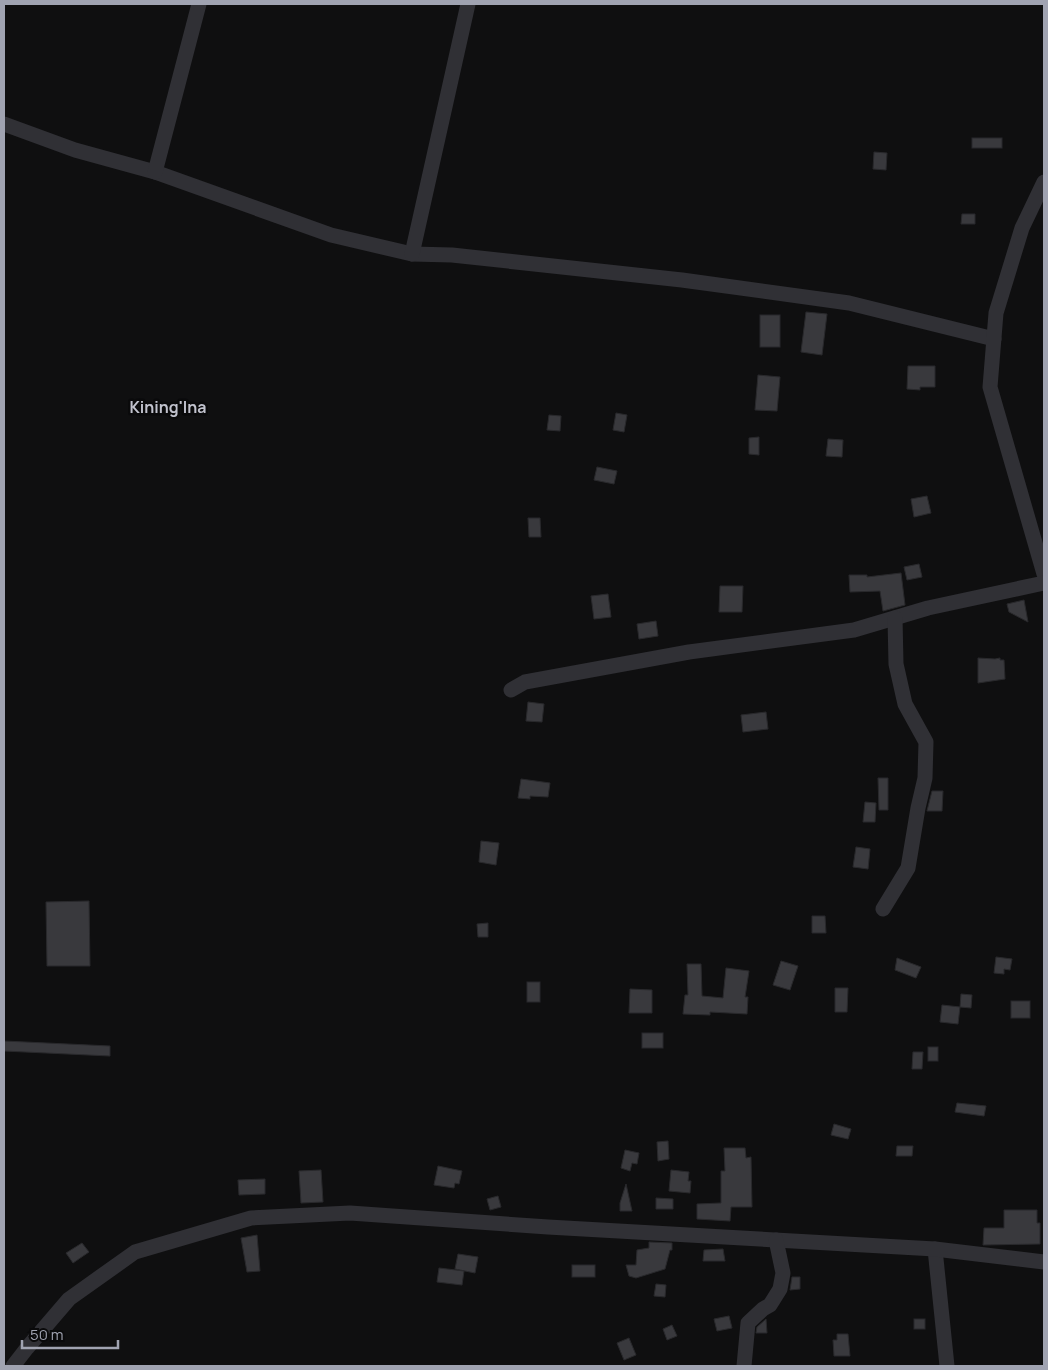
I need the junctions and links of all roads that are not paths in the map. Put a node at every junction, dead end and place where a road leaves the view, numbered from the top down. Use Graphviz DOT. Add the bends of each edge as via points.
graph roads {
  1 [pos="199,4"];
  2 [pos="468,4"];
  3 [pos="4,124"];
  4 [pos="155,172"];
  5 [pos="1044,182"];
  6 [pos="412,254"];
  7 [pos="994,340"];
  8 [pos="1044,574"];
  9 [pos="1044,583"];
  10 [pos="895,618"];
  11 [pos="511,690"];
  12 [pos="883,909"];
  13 [pos="776,1240"];
  14 [pos="935,1249"];
  15 [pos="1044,1262"];
  16 [pos="13,1366"];
  17 [pos="744,1366"];
  18 [pos="947,1366"];
  1 -- 4 [label="street"];
  2 -- 6 [label="street"];
  3 -- 4 [label="street" via="75,150"];
  4 -- 6 [label="street" via="331,235"];
  5 -- 7 [label="street" via="1022,228 996,313"];
  6 -- 7 [label="street" via="673,279 849,303"];
  7 -- 8 [label="street" via="990,387"];
  9 -- 10 [label="street"];
  10 -- 11 [label="street" via="854,630 689,652 534,680"];
  10 -- 12 [label="street" via="896,664 905,704 926,742 925,778 908,868"];
  13 -- 14 [label="street"];
  13 -- 16 [label="street" via="350,1214 251,1218 135,1252 69,1299"];
  13 -- 17 [label="street" via="783,1273 780,1289 770,1305 748,1324"];
  14 -- 15 [label="street"];
  14 -- 18 [label="street"];
}
